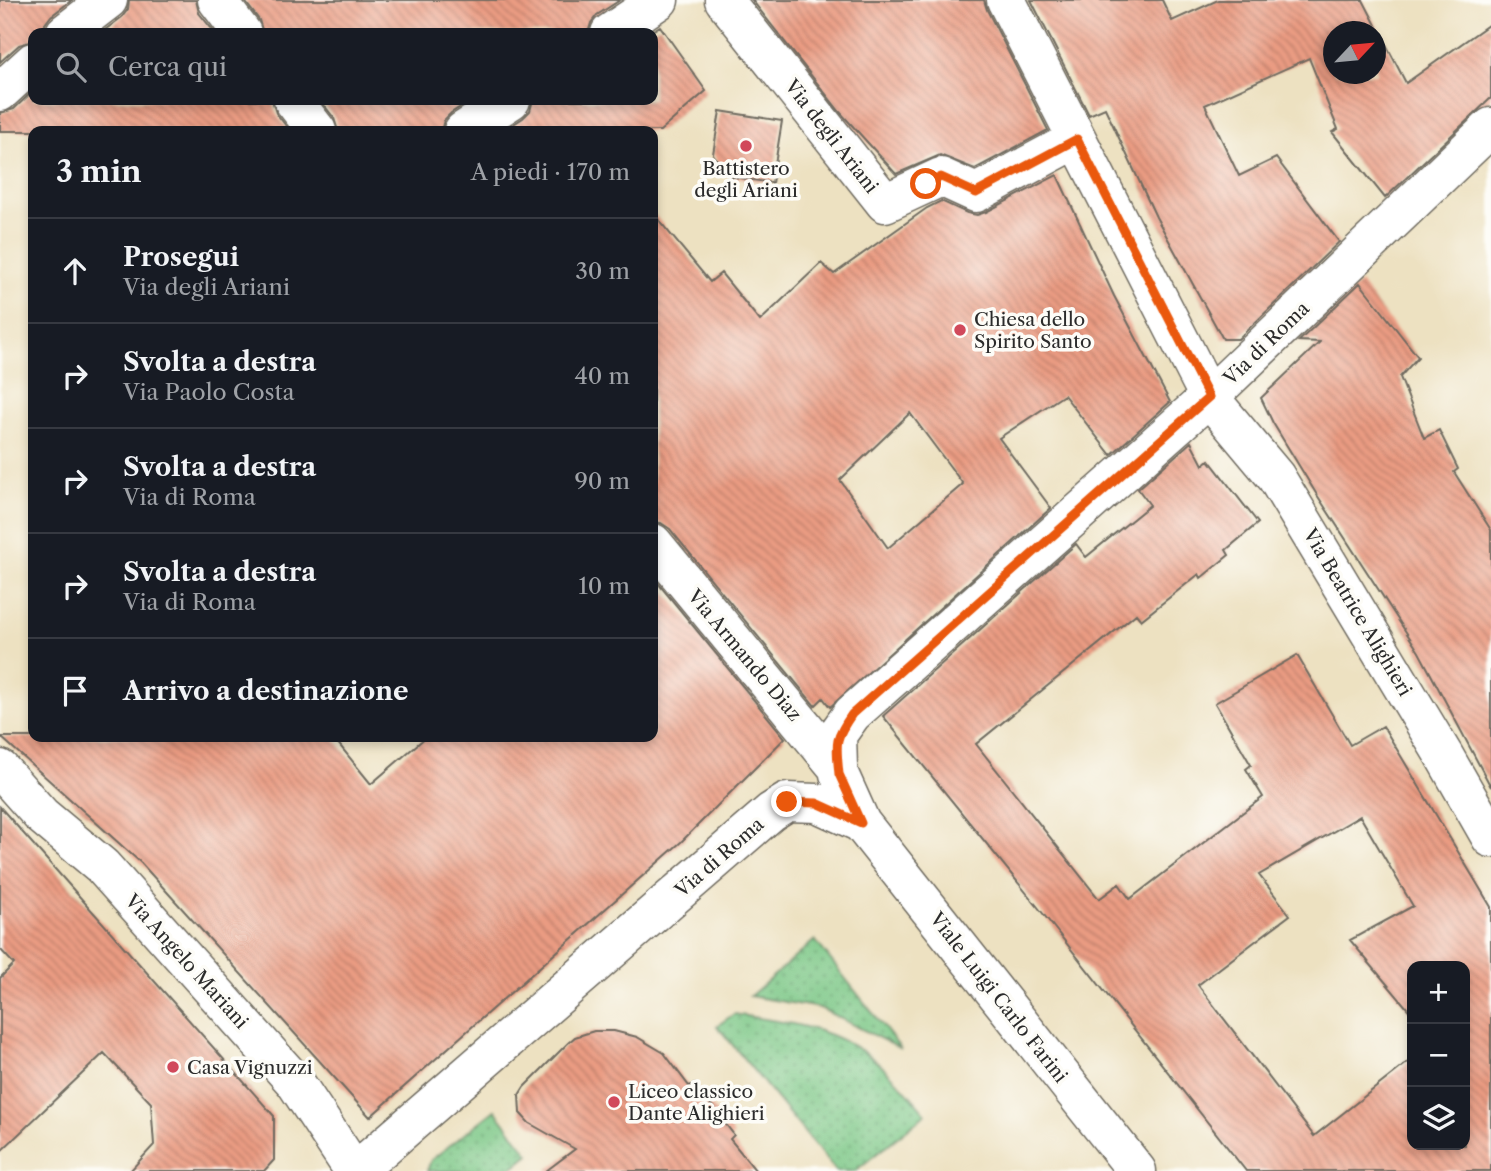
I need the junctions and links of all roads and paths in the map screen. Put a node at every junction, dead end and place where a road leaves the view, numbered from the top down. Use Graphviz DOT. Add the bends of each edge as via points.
graph roads {
  1 [pos="108,0"];
  2 [pos="217,0"];
  3 [pos="659,0"];
  4 [pos="724,0"];
  5 [pos="1006,0"];
  6 [pos="72,28"];
  7 [pos="238,28"];
  8 [pos="617,28"];
  9 [pos="28,67"];
  10 [pos="0,92"];
  11 [pos="297,105"];
  12 [pos="502,105"];
  13 [pos="313,126"];
  14 [pos="471,126"];
  15 [pos="1491,127"];
  16 [pos="1077,139"];
  17 [pos="1209,397"];
  18 [pos="658,549"];
  19 [pos="838,768"];
  20 [pos="0,769"];
  21 [pos="861,823"];
  22 [pos="1491,838"];
  23 [pos="355,1171"];
  24 [pos="1137,1171"];
  1 -- 6 [label="street"];
  2 -- 7 [label="street"];
  3 -- 8 [label="street"];
  4 -- 16 [label="street, Via degli Ariani" via="885,203 941,177 976,193"];
  5 -- 16 [label="street, Via Beatrice Alighieri"];
  9 -- 10 [label="street"];
  11 -- 13 [label="street"];
  12 -- 14 [label="street"];
  15 -- 17 [label="street, Via di Roma"];
  16 -- 17 [label="street, Via Beatrice Alighieri"];
  17 -- 19 [label="street, Via di Roma" via="852,714 837,736"];
  17 -- 22 [label="street, Via Beatrice Alighieri" via="1276,477"];
  18 -- 19 [label="street, Via Armando Diaz"];
  19 -- 21 [label="street, Via di Roma"];
  20 -- 23 [label="street, Via Angelo Mariani" via="41,815 103,866 287,1072"];
  21 -- 23 [label="street, Via di Roma" via="817,803 787,802 771,812"];
  21 -- 24 [label="street, Viale Luigi Carlo Farini"];
}
